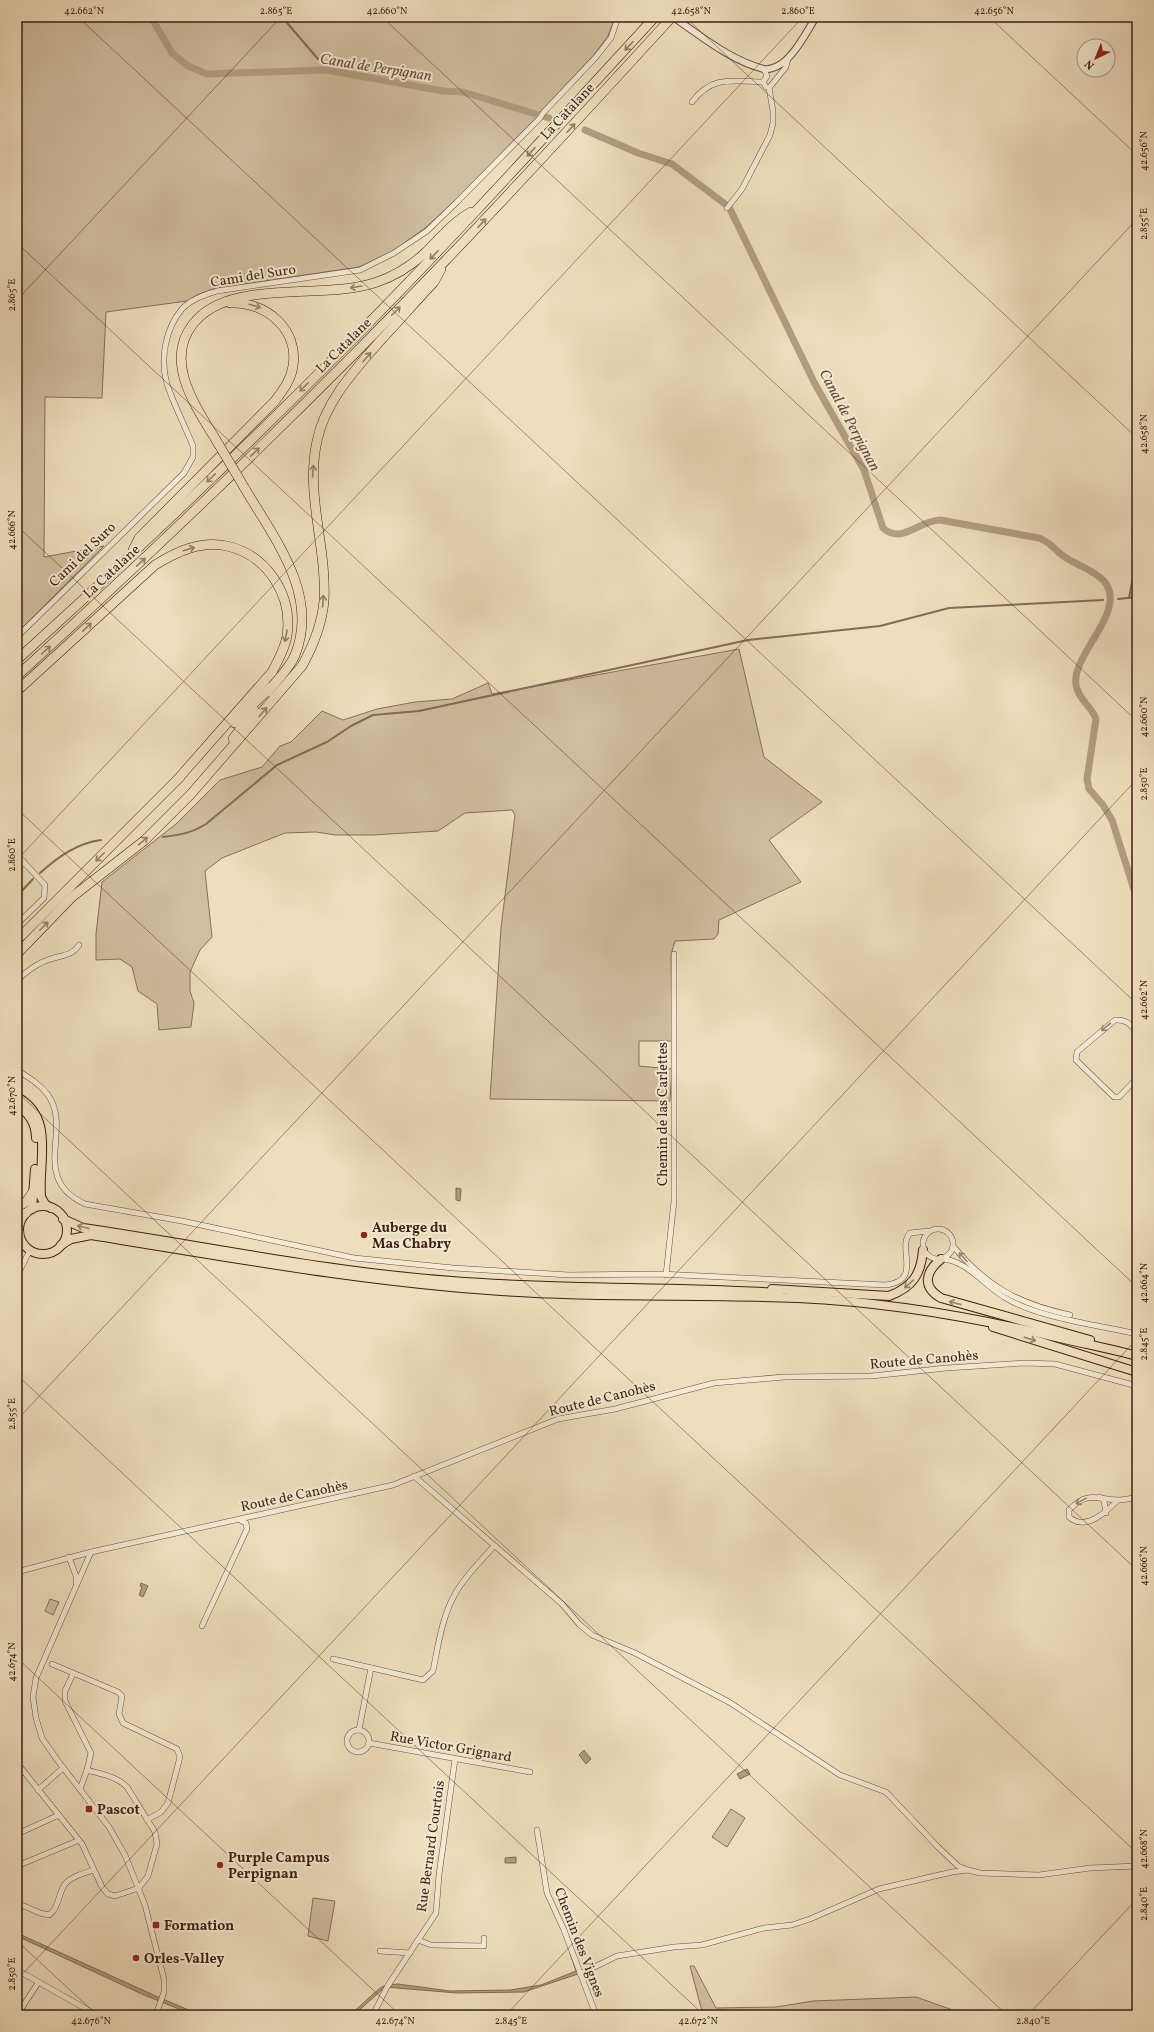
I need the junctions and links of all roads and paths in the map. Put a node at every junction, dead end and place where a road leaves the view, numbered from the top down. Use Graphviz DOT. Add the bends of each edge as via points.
graph roads {
  1 [pos="618,17"];
  2 [pos="655,17"];
  3 [pos="672,17"];
  4 [pos="816,17"];
  5 [pos="788,58"];
  6 [pos="764,69"];
  7 [pos="763,82"];
  8 [pos="769,88"];
  9 [pos="692,102"];
  10 [pos="481,206"];
  11 [pos="728,206"];
  12 [pos="445,261"];
  13 [pos="217,305"];
  14 [pos="128,558"];
  15 [pos="17,637"];
  16 [pos="17,660"];
  17 [pos="17,676"];
  18 [pos="271,687"];
  19 [pos="17,691"];
  20 [pos="177,780"];
  21 [pos="191,794"];
  22 [pos="17,855"];
  23 [pos="24,862"];
  24 [pos="17,870"];
  25 [pos="17,924"];
  26 [pos="17,940"];
  27 [pos="79,945"];
  28 [pos="17,954"];
  29 [pos="674,954"];
  30 [pos="17,981"];
  31 [pos="1137,1032"];
  32 [pos="17,1070"];
  33 [pos="1137,1078"];
  34 [pos="17,1097"];
  35 [pos="17,1104"];
  36 [pos="34,1189"];
  37 [pos="17,1207"];
  38 [pos="51,1208"];
  39 [pos="25,1213"];
  40 [pos="63,1219"];
  41 [pos="929,1231"];
  42 [pos="18,1232"];
  43 [pos="915,1232"];
  44 [pos="924,1238"];
  45 [pos="61,1245"];
  46 [pos="954,1246"];
  47 [pos="30,1250"];
  48 [pos="923,1250"];
  49 [pos="942,1259"];
  50 [pos="666,1275"];
  51 [pos="17,1276"];
  52 [pos="748,1291"];
  53 [pos="883,1306"];
  54 [pos="1137,1330"];
  55 [pos="1137,1334"];
  56 [pos="1100,1343"];
  57 [pos="1137,1353"];
  58 [pos="1137,1356"];
  59 [pos="1137,1372"];
  60 [pos="1137,1386"];
  61 [pos="414,1476"];
  62 [pos="1100,1497"];
  63 [pos="1137,1498"];
  64 [pos="1118,1500"];
  65 [pos="1106,1513"];
  66 [pos="240,1520"];
  67 [pos="494,1546"];
  68 [pos="91,1552"];
  69 [pos="69,1557"];
  70 [pos="17,1572"];
  71 [pos="76,1585"];
  72 [pos="202,1626"];
  73 [pos="333,1659"];
  74 [pos="52,1664"];
  75 [pos="371,1668"];
  76 [pos="73,1674"];
  77 [pos="359,1730"];
  78 [pos="369,1743"];
  79 [pos="455,1759"];
  80 [pos="17,1762"];
  81 [pos="63,1768"];
  82 [pos="87,1770"];
  83 [pos="23,1772"];
  84 [pos="530,1772"];
  85 [pos="17,1774"];
  86 [pos="80,1789"];
  87 [pos="38,1790"];
  88 [pos="59,1815"];
  89 [pos="147,1820"];
  90 [pos="537,1830"];
  91 [pos="17,1834"];
  92 [pos="77,1841"];
  93 [pos="17,1866"];
  94 [pos="1137,1866"];
  95 [pos="94,1870"];
  96 [pos="968,1870"];
  97 [pos="139,1888"];
  98 [pos="17,1903"];
  99 [pos="484,1938"];
  100 [pos="418,1940"];
  101 [pos="380,1951"];
  102 [pos="410,1953"];
  103 [pos="17,1970"];
  104 [pos="580,1974"];
  105 [pos="38,1983"];
  106 [pos="17,2014"];
  107 [pos="97,2015"];
  108 [pos="156,2015"];
  109 [pos="372,2015"];
  110 [pos="596,2015"];
  1 -- 15 [label="street, Cami del Suro" via="611,38 600,52 458,202 427,231 394,253 360,270 217,291 198,297 182,309 168,333 164,360 167,383 193,446 194,457 184,473"];
  2 -- 10 [label="highway, La Catalane, one-way"];
  3 -- 6 [label="street" via="738,59"];
  12 -- 3 [label="highway, La Catalane, one-way"];
  4 -- 5 [label="street"];
  5 -- 6 [label="street" via="777,67"];
  5 -- 8 [label="street" via="786,67"];
  6 -- 7 [label="street" via="767,76"];
  7 -- 8 [label="street"];
  7 -- 9 [label="street" via="720,81 698,94"];
  8 -- 11 [label="street" via="773,111 770,135 742,189"];
  10 -- 13 [label="highway, one-way" via="460,218 407,267 376,283 331,290 234,298"];
  10 -- 14 [label="highway, La Catalane, one-way" via="357,335"];
  17 -- 12 [label="highway, La Catalane, one-way" via="114,588 277,432"];
  21 -- 12 [label="highway, one-way" via="292,680 312,647 324,602 312,473 317,440 330,405 348,379 434,282"];
  13 -- 14 [label="highway, one-way" via="240,303 257,306 281,323 291,341 294,357 288,385 139,538"];
  13 -- 18 [label="highway, bridge" via="203,312 188,329 180,358 187,387 295,577 302,605 301,635 294,657"];
  14 -- 16 [label="highway, La Catalane"];
  18 -- 20 [label="highway"];
  18 -- 21 [label="highway"];
  19 -- 20 [label="highway, one-way" via="155,565 171,555 193,547 209,545 226,546 245,552 274,576 287,608 287,636 272,672"];
  20 -- 26 [label="highway, one-way"];
  28 -- 21 [label="highway, one-way" via="72,897 145,840"];
  22 -- 23 [label="street"];
  23 -- 24 [label="street"];
  23 -- 25 [label="street" via="45,885 44,898"];
  27 -- 30 [label="street" via="68,955 35,966"];
  29 -- 50 [label="street, Chemin de las Carlettes" via="674,1201"];
  31 -- 33 [label="street, one-way" via="1129,1022 1115,1020 1075,1056 1076,1060 1114,1097 1119,1097"];
  32 -- 50 [label="street" via="39,1084 49,1096 56,1117 55,1164 58,1179 72,1198 85,1204 182,1221 354,1258 453,1268 569,1275"];
  34 -- 38 [label="main road" via="28,1103 37,1115 42,1132 41,1197"];
  35 -- 36 [label="main road" via="29,1114 36,1131"];
  36 -- 37 [label="highway" via="26,1202"];
  36 -- 39 [label="main road"];
  38 -- 39 [label="main road" via="38,1207"];
  38 -- 40 [label="main road"];
  39 -- 42 [label="main road"];
  40 -- 45 [label="main road" via="66,1232"];
  52 -- 40 [label="main road, one-way" via="548,1287 377,1274 84,1228"];
  41 -- 43 [label="street"];
  41 -- 44 [label="street"];
  41 -- 46 [label="street" via="936,1228 947,1231 953,1239"];
  42 -- 47 [label="main road"];
  43 -- 44 [label="street"];
  43 -- 50 [label="street" via="910,1232 906,1241 908,1266 905,1274 894,1284"];
  44 -- 48 [label="street"];
  45 -- 47 [label="main road" via="50,1253 43,1254"];
  45 -- 53 [label="main road" via="75,1237 91,1236 377,1280 501,1291 801,1298"];
  46 -- 49 [label="street" via="951,1253"];
  54 -- 46 [label="street, one-way" via="1051,1311 1013,1298 980,1273"];
  47 -- 51 [label="street"];
  48 -- 49 [label="street" via="928,1256"];
  48 -- 52 [label="main road, one-way" via="919,1273 914,1280 898,1293 889,1296 771,1289"];
  49 -- 55 [label="street" via="959,1262 1004,1297 1035,1311"];
  56 -- 49 [label="main road, one-way" via="941,1298 930,1290 927,1277 929,1271"];
  52 -- 56 [label="main road" via="854,1297 965,1312"];
  53 -- 58 [label="main road" via="1008,1326"];
  53 -- 59 [label="main road, one-way" via="898,1311 992,1327"];
  56 -- 57 [label="main road"];
  60 -- 61 [label="street, Route de Canohès" via="1055,1364 1025,1363 872,1376 784,1377 714,1383 615,1408 558,1419"];
  61 -- 66 [label="street, Route de Canohès" via="394,1485 367,1492"];
  61 -- 67 [label="street"];
  62 -- 64 [label="street"];
  62 -- 65 [label="street" via="1104,1501"];
  62 -- 65 [label="street, one-way" via="1078,1501 1069,1510 1070,1517 1081,1522 1101,1517"];
  63 -- 64 [label="street"];
  64 -- 65 [label="street"];
  66 -- 68 [label="street, Route de Canohès"];
  66 -- 72 [label="street" via="246,1523 247,1529"];
  67 -- 75 [label="street" via="455,1594 447,1613 433,1671 428,1677 422,1680"];
  67 -- 96 [label="street" via="562,1604 592,1635 635,1653 729,1702 840,1775 886,1792 938,1847 958,1866"];
  68 -- 69 [label="street, Route de Canohès"];
  68 -- 71 [label="street"];
  69 -- 70 [label="street, Route de Canohès"];
  69 -- 71 [label="street" via="76,1576"];
  71 -- 81 [label="street" via="36,1678 33,1697 42,1738"];
  73 -- 75 [label="street"];
  74 -- 76 [label="street"];
  75 -- 77 [label="street"];
  76 -- 82 [label="street" via="64,1694 65,1701 91,1753"];
  76 -- 89 [label="street" via="118,1692 122,1696 119,1714 123,1723 177,1749 180,1757 168,1803 161,1812"];
  77 -- 78 [label="street" via="368,1736"];
  77 -- 78 [label="street" via="349,1734 346,1740 348,1747 358,1752 365,1750"];
  78 -- 79 [label="street, Rue Victor Grignard"];
  79 -- 84 [label="street, Rue Victor Grignard"];
  79 -- 100 [label="street, Rue Bernard Courtois" via="436,1913"];
  80 -- 83 [label="street"];
  81 -- 86 [label="street"];
  81 -- 87 [label="street"];
  82 -- 86 [label="street"];
  82 -- 89 [label="street" via="121,1781"];
  83 -- 85 [label="street"];
  83 -- 87 [label="street"];
  86 -- 97 [label="street" via="109,1827"];
  87 -- 88 [label="street"];
  88 -- 91 [label="street"];
  88 -- 92 [label="street"];
  89 -- 97 [label="street" via="157,1837 157,1844 148,1876"];
  90 -- 104 [label="street, Chemin des Vignes" via="547,1893"];
  92 -- 93 [label="street"];
  92 -- 95 [label="street" via="82,1844"];
  94 -- 96 [label="street" via="1090,1868 1039,1875 980,1873"];
  95 -- 97 [label="street" via="108,1894 115,1896"];
  95 -- 98 [label="street" via="72,1878 65,1885 54,1912 49,1915 40,1914"];
  96 -- 104 [label="street" via="879,1889 792,1925 764,1928 702,1945 674,1946 617,1956"];
  97 -- 108 [label="street" via="164,1979 164,1992"];
  99 -- 100 [label="street" via="484,1946 431,1945"];
  100 -- 102 [label="street, Rue Bernard Courtois"];
  101 -- 102 [label="street"];
  102 -- 109 [label="street, Rue Bernard Courtois"];
  103 -- 105 [label="street"];
  104 -- 110 [label="street, Chemin des Vignes"];
  105 -- 106 [label="street"];
  105 -- 107 [label="street"];
}
